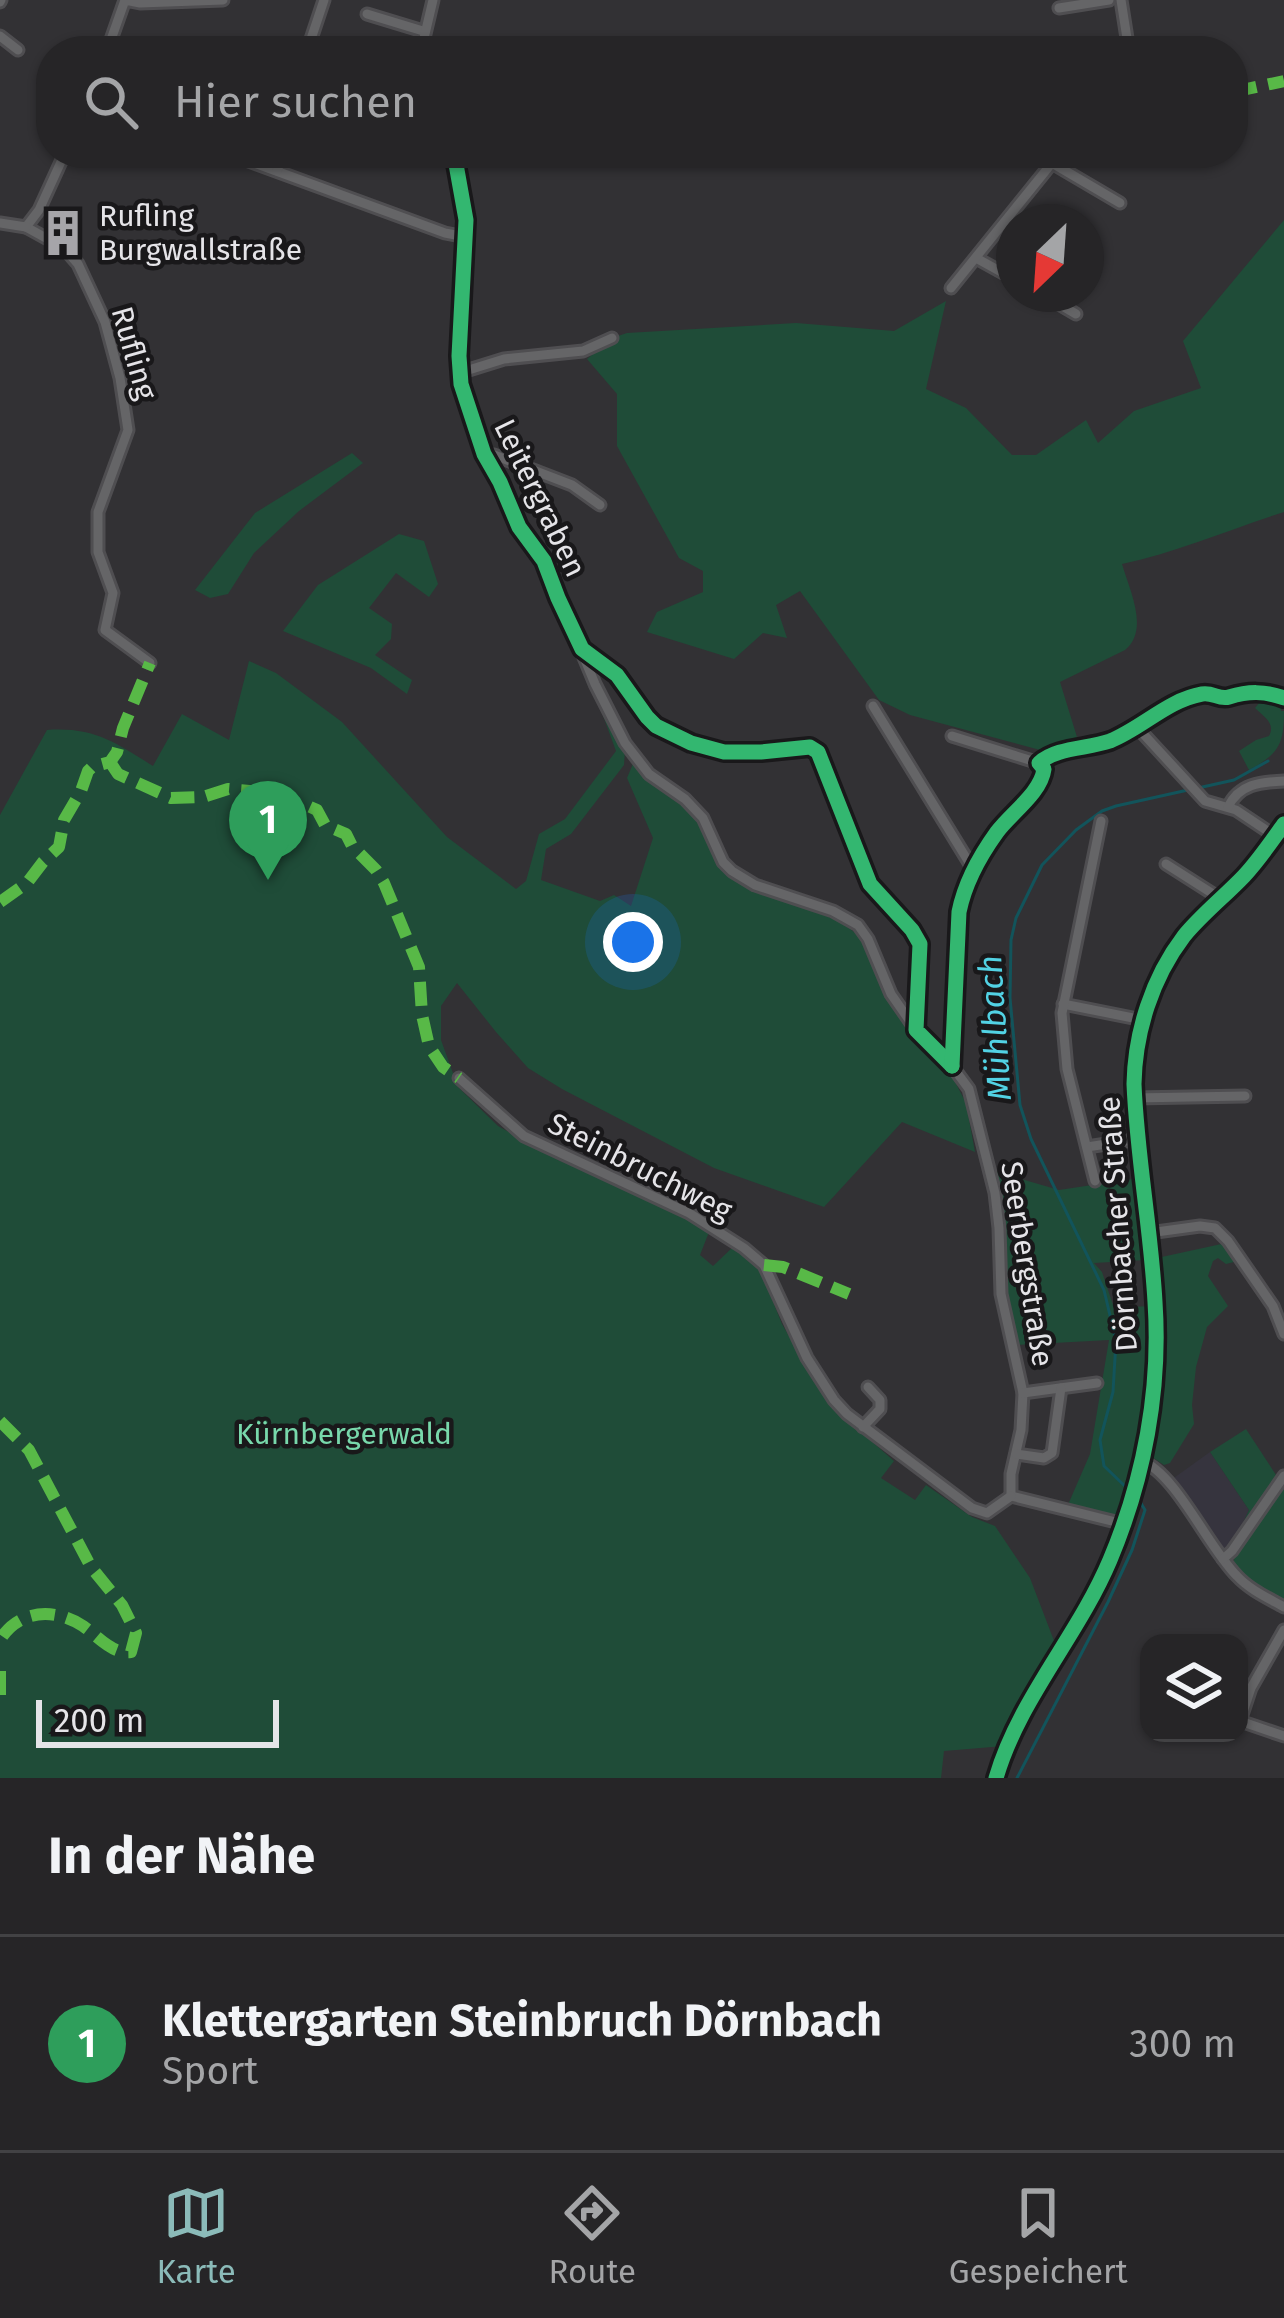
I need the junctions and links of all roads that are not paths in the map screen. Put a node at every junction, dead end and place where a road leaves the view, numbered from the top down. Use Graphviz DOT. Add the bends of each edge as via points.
graph roads {
  1 [pos="124,0"];
  2 [pos="223,0"];
  3 [pos="324,0"];
  4 [pos="433,0"];
  5 [pos="1108,0"];
  6 [pos="1120,0"];
  7 [pos="1059,8"];
  8 [pos="367,14"];
  9 [pos="423,32"];
  10 [pos="0,36"];
  11 [pos="112,36"];
  12 [pos="312,36"];
  13 [pos="423,36"];
  14 [pos="1126,36"];
  15 [pos="18,50"];
  16 [pos="58,168"];
  17 [pos="269,168"];
  18 [pos="278,168"];
  19 [pos="457,168"];
  20 [pos="1048,168"];
  21 [pos="1060,168"];
  22 [pos="277,171"];
  23 [pos="1120,203"];
  24 [pos="0,223"];
  25 [pos="26,226"];
  26 [pos="466,237"];
  27 [pos="976,258"];
  28 [pos="996,269"];
  29 [pos="951,288"];
  30 [pos="1073,312"];
  31 [pos="1076,314"];
  32 [pos="612,338"];
  33 [pos="459,373"];
  34 [pos="484,454"];
  35 [pos="600,506"];
  36 [pos="582,649"];
  37 [pos="150,663"];
  38 [pos="1284,698"];
  39 [pos="873,706"];
  40 [pos="1136,726"];
  41 [pos="952,736"];
  42 [pos="1090,746"];
  43 [pos="1284,781"];
  44 [pos="1228,807"];
  45 [pos="1101,821"];
  46 [pos="1280,830"];
  47 [pos="1166,864"];
  48 [pos="974,869"];
  49 [pos="1221,898"];
  50 [pos="1063,1004"];
  51 [pos="1143,1020"];
  52 [pos="916,1030"];
  53 [pos="952,1066"];
  54 [pos="459,1078"];
  55 [pos="1245,1096"];
  56 [pos="1134,1098"];
  57 [pos="1139,1139"];
  58 [pos="1087,1147"];
  59 [pos="1095,1181"];
  60 [pos="1149,1233"];
  61 [pos="1279,1304"];
  62 [pos="1284,1334"];
  63 [pos="1097,1383"];
  64 [pos="868,1387"];
  65 [pos="1060,1388"];
  66 [pos="1023,1394"];
  67 [pos="863,1427"];
  68 [pos="1016,1454"];
  69 [pos="1142,1461"];
  70 [pos="1284,1476"];
  71 [pos="1012,1496"];
  72 [pos="1124,1524"];
  73 [pos="1223,1559"];
  74 [pos="1284,1606"];
  75 [pos="1284,1630"];
  76 [pos="1284,1736"];
  77 [pos="997,1778"];
  1 -- 2 [label="street"];
  1 -- 11 [label="street"];
  3 -- 12 [label="street"];
  4 -- 9 [label="street"];
  5 -- 7 [label="street"];
  6 -- 14 [label="street"];
  8 -- 9 [label="street"];
  9 -- 13 [label="street"];
  10 -- 15 [label="street"];
  16 -- 25 [label="street"];
  17 -- 22 [label="street"];
  18 -- 22 [label="street"];
  19 -- 26 [label="street, Leitergraben"];
  20 -- 27 [label="street"];
  21 -- 23 [label="street"];
  22 -- 26 [label="street"];
  24 -- 25 [label="street"];
  25 -- 37 [label="street, Rufling" via="78,264 105,322 128,419 98,512 98,551 113,593 105,630"];
  26 -- 33 [label="street, Leitergraben"];
  27 -- 28 [label="street"];
  27 -- 29 [label="street"];
  30 -- 31 [label="street"];
  32 -- 33 [label="street" via="583,352 488,362"];
  33 -- 34 [label="street, Leitergraben"];
  34 -- 35 [label="street" via="572,485"];
  34 -- 36 [label="street, Leitergraben"];
  36 -- 52 [label="street, Leitergraben" via="625,743 703,818 726,866 858,925"];
  36 -- 52 [label="street" via="616,675 656,725 691,743 724,752 818,752 870,884 920,944"];
  38 -- 40 [label="street" via="1205,693"];
  39 -- 48 [label="street"];
  40 -- 42 [label="street"];
  40 -- 44 [label="street" via="1196,794"];
  41 -- 48 [label="street" via="1044,770"];
  43 -- 44 [label="street" via="1245,787"];
  44 -- 46 [label="street"];
  45 -- 50 [label="street"];
  46 -- 49 [label="street, Dörnbacher Straße"];
  47 -- 49 [label="street"];
  48 -- 53 [label="street" via="959,913"];
  49 -- 51 [label="street, Dörnbacher Straße" via="1178,944"];
  50 -- 51 [label="street"];
  50 -- 58 [label="street" via="1067,1069"];
  51 -- 56 [label="street, Dörnbacher Straße"];
  52 -- 53 [label="street, Seerbergstraße"];
  53 -- 66 [label="street, Seerbergstraße" via="975,1102 995,1193 1001,1294"];
  54 -- 67 [label="street, Steinbruchweg" via="524,1136 689,1214 764,1265 820,1379"];
  55 -- 56 [label="street, Dörnbacher Straße"];
  56 -- 57 [label="street, Dörnbacher Straße"];
  57 -- 58 [label="street"];
  57 -- 60 [label="street, Dörnbacher Straße"];
  58 -- 59 [label="street"];
  60 -- 61 [label="street" via="1215,1228"];
  60 -- 69 [label="street, Dörnbacher Straße" via="1156,1352"];
  61 -- 62 [label="street"];
  63 -- 65 [label="street, Seerbergstraße"];
  64 -- 67 [label="street" via="880,1409"];
  65 -- 66 [label="street, Seerbergstraße"];
  65 -- 68 [label="street, Seerbergstraße" via="1052,1453"];
  66 -- 68 [label="street, Seerbergstraße"];
  67 -- 71 [label="street, Steinbruchweg" via="972,1508 987,1513"];
  68 -- 71 [label="street, Seerbergstraße"];
  69 -- 72 [label="street, Dörnbacher Straße"];
  69 -- 73 [label="street" via="1162,1473"];
  70 -- 73 [label="street"];
  71 -- 72 [label="street"];
  72 -- 77 [label="street, Dörnbacher Straße"];
  73 -- 74 [label="street" via="1242,1582"];
  75 -- 76 [label="street" via="1240,1721"];
}
